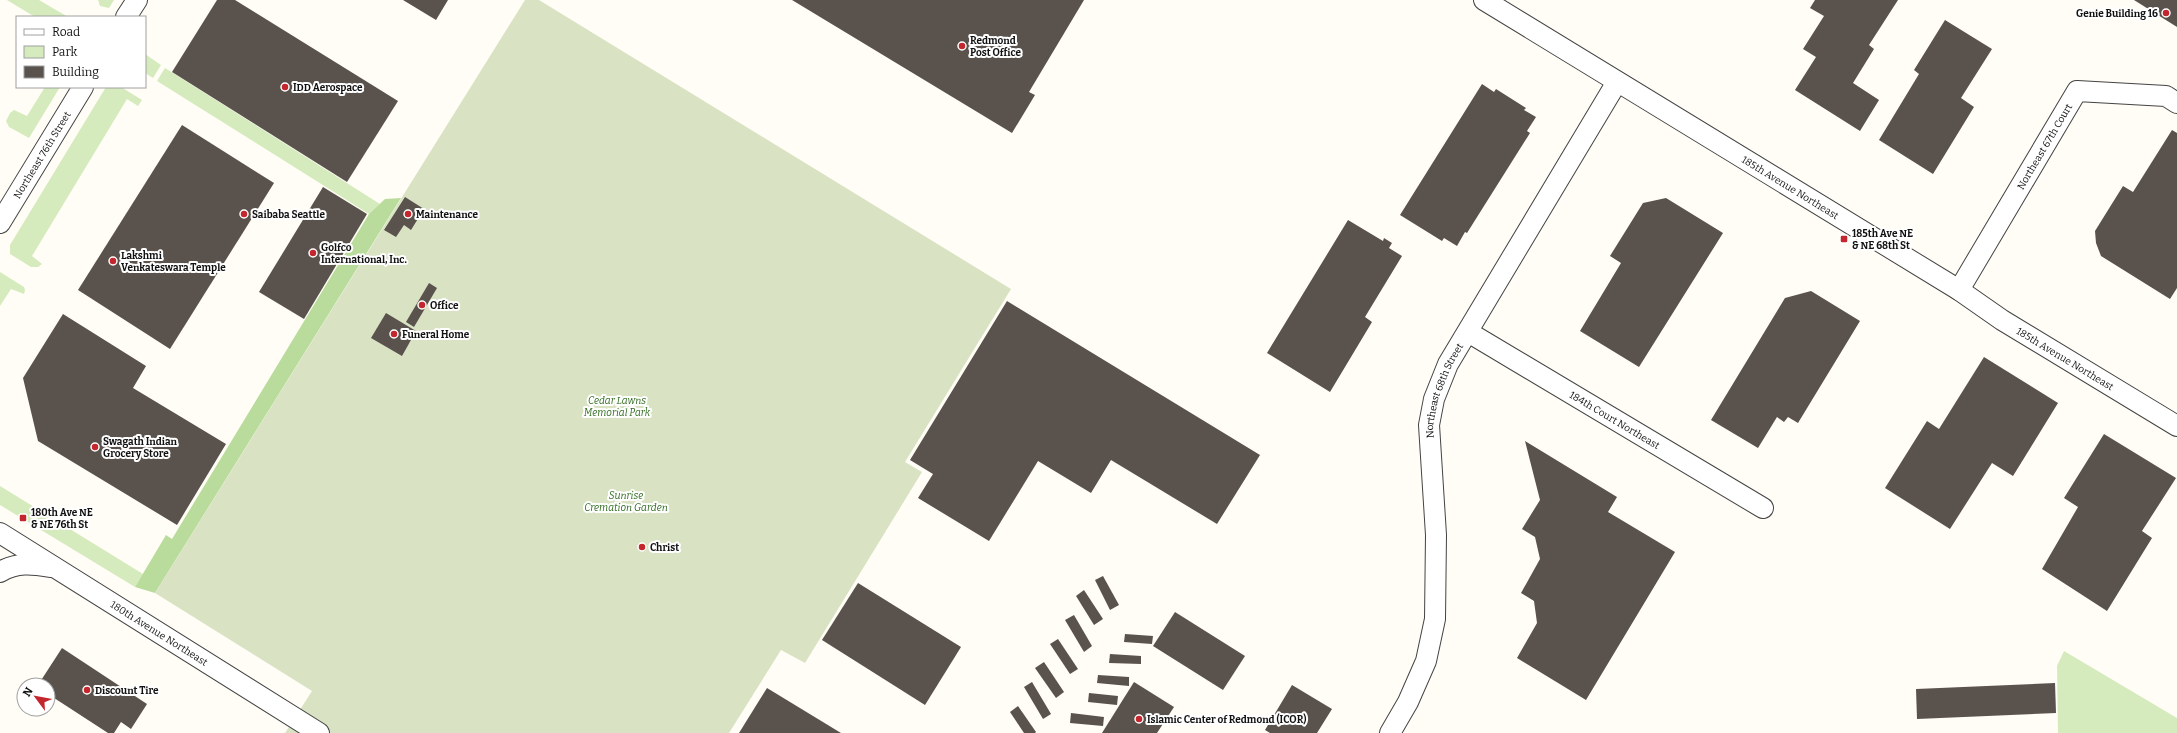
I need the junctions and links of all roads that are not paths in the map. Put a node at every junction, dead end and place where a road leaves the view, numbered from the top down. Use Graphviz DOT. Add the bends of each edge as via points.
graph roads {
  1 [pos="137,0"];
  2 [pos="1484,0"];
  3 [pos="127,16"];
  4 [pos="1617,82"];
  5 [pos="82,88"];
  6 [pos="2177,103"];
  7 [pos="0,223"];
  8 [pos="1958,290"];
  9 [pos="1468,332"];
  10 [pos="2177,426"];
  11 [pos="1763,508"];
  12 [pos="0,533"];
  13 [pos="57,569"];
  14 [pos="0,572"];
  15 [pos="319,733"];
  16 [pos="1390,733"];
  1 -- 3 [label="street"];
  2 -- 4 [label="street, 185th Avenue Northeast"];
  4 -- 8 [label="street, 185th Avenue Northeast"];
  4 -- 9 [label="street, Northeast 68th Street"];
  5 -- 7 [label="street, Northeast 76th Street"];
  6 -- 8 [label="street, Northeast 67th Court" via="2166,96 2077,91"];
  8 -- 10 [label="street, 185th Avenue Northeast" via="2002,320"];
  9 -- 11 [label="street, 184th Court Northeast"];
  9 -- 16 [label="street, Northeast 68th Street" via="1434,399 1429,425 1436,535 1435,619 1426,661 1408,702"];
  12 -- 13 [label="street, 180th Avenue Northeast"];
  13 -- 14 [label="street" via="26,564"];
  13 -- 15 [label="street, 180th Avenue Northeast"];
}
